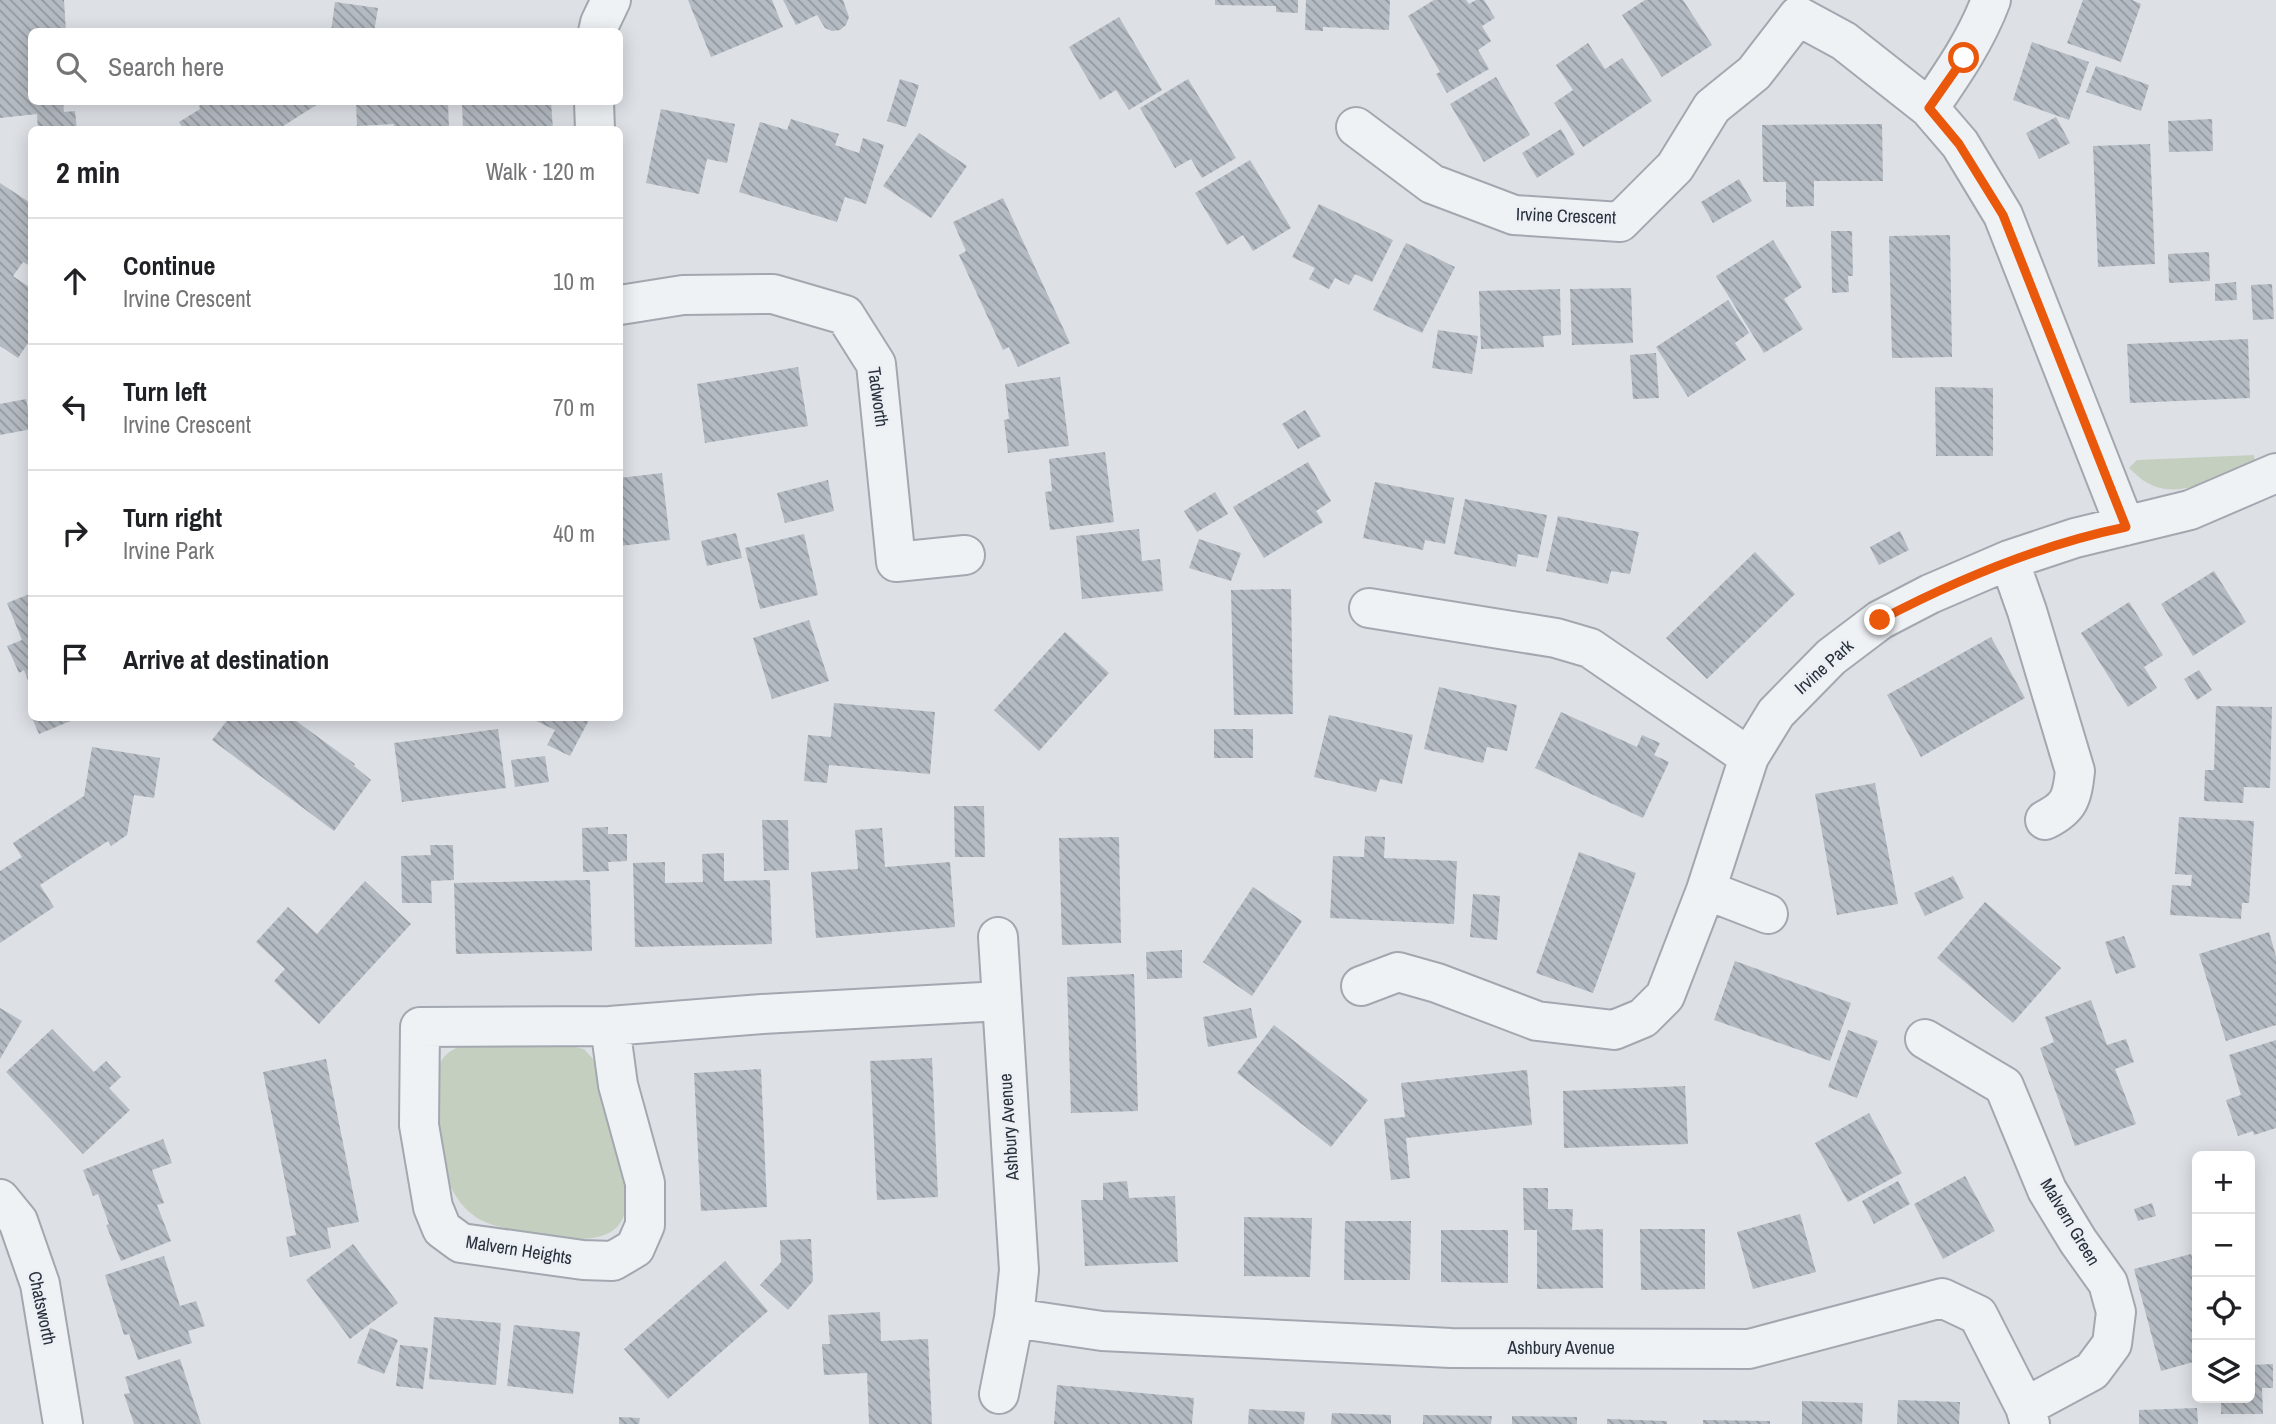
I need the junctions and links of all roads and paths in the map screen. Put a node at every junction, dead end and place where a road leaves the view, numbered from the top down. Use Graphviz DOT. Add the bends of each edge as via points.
graph roads {
  1 [pos="611,0"];
  2 [pos="1991,0"];
  3 [pos="599,28"];
  4 [pos="594,105"];
  5 [pos="1929,108"];
  6 [pos="595,126"];
  7 [pos="1356,127"];
  8 [pos="623,305"];
  9 [pos="2275,475"];
  10 [pos="2126,527"];
  11 [pos="965,555"];
  12 [pos="2009,560"];
  13 [pos="1369,608"];
  14 [pos="1749,757"];
  15 [pos="2045,820"];
  16 [pos="1706,890"];
  17 [pos="1768,914"];
  18 [pos="998,937"];
  19 [pos="1361,986"];
  20 [pos="1001,1001"];
  21 [pos="610,1026"];
  22 [pos="1924,1039"];
  23 [pos="0,1199"];
  24 [pos="1014,1318"];
  25 [pos="999,1394"];
  26 [pos="2027,1416"];
  27 [pos="63,1424"];
  1 -- 3 [label="street"];
  2 -- 5 [label="street" via="1964,58"];
  4 -- 6 [label="street"];
  5 -- 7 [label="street, Irvine Crescent" via="1844,41 1798,16 1754,72 1712,107 1675,167 1620,222 1514,215 1432,184"];
  5 -- 10 [label="street, Irvine Crescent" via="1959,144 2003,215"];
  8 -- 11 [label="street, Tadworth" via="683,295 773,295 845,314 876,364 896,562"];
  9 -- 10 [label="street, Irvine Park" via="2190,510"];
  10 -- 12 [label="street, Irvine Park"];
  12 -- 14 [label="street, Irvine Park" via="1930,594 1860,635 1831,657 1776,713"];
  12 -- 15 [label="street" via="2075,771 2073,790 2063,811"];
  13 -- 14 [label="street" via="1556,638 1590,648"];
  14 -- 16 [label="street, Irvine Park"];
  16 -- 17 [label="street"];
  16 -- 19 [label="street, Irvine Park" via="1665,996 1643,1018 1614,1030 1537,1021 1398,972"];
  18 -- 20 [label="street, Ashbury Avenue"];
  20 -- 21 [label="street, Malvern Heights"];
  20 -- 24 [label="street, Ashbury Avenue" via="1019,1270"];
  21 -- 21 [label="street, Malvern Heights" via="420,1027 419,1125 433,1207 443,1230 461,1243 583,1260 613,1261 635,1248 645,1225 645,1183 618,1085"];
  22 -- 26 [label="street, Malvern Green" via="2004,1086 2047,1189 2108,1283 2116,1312 2112,1344 2092,1371"];
  23 -- 27 [label="street, Chatsworth" via="18,1221 40,1284"];
  24 -- 25 [label="street, Ashbury Avenue"];
  24 -- 26 [label="street, Ashbury Avenue" via="1102,1331 1451,1348 1749,1349 1941,1298 1978,1315"];
}
